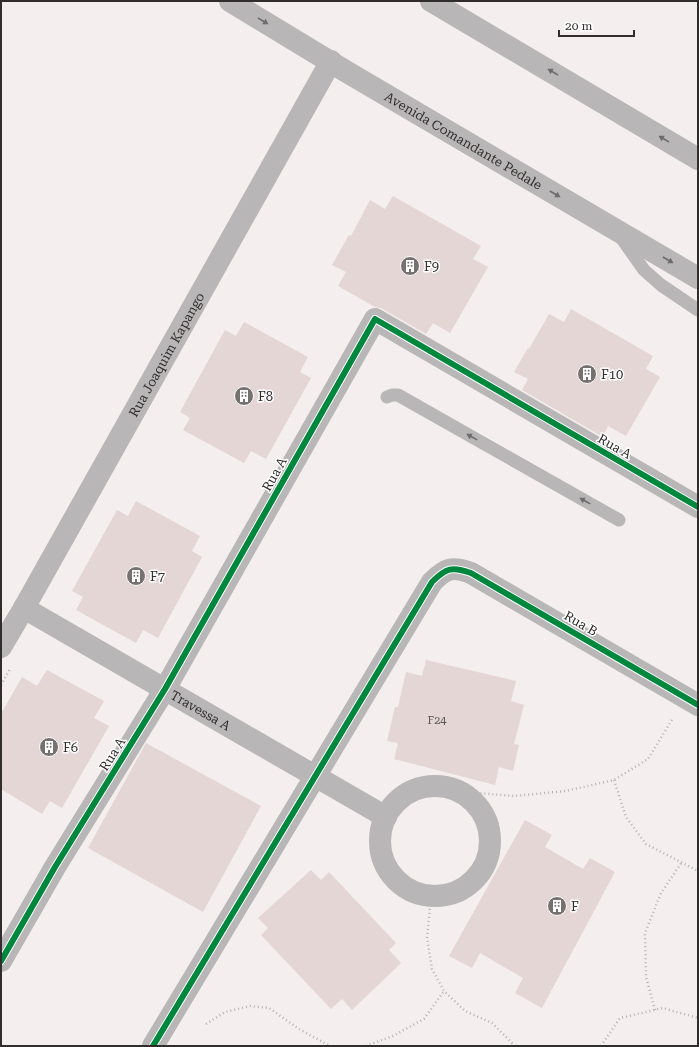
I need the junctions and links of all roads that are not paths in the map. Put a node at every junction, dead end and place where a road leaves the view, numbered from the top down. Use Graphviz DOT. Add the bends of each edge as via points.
graph roads {
  1 [pos="230,1"];
  2 [pos="431,1"];
  3 [pos="454,9"];
  4 [pos="331,61"];
  5 [pos="698,159"];
  6 [pos="616,230"];
  7 [pos="698,278"];
  8 [pos="698,310"];
  9 [pos="387,397"];
  10 [pos="698,507"];
  11 [pos="619,520"];
  12 [pos="24,608"];
  13 [pos="1,647"];
  14 [pos="165,689"];
  15 [pos="692,701"];
  16 [pos="315,776"];
  17 [pos="386,817"];
  18 [pos="1,961"];
  19 [pos="153,1046"];
  1 -- 4 [label="street, Avenida Comandante Pedale, one-way"];
  2 -- 3 [label="street"];
  5 -- 3 [label="street, one-way"];
  4 -- 6 [label="street, Avenida Comandante Pedale, one-way"];
  4 -- 12 [label="street, Rua Joaquim Kapango"];
  6 -- 7 [label="street, Avenida Comandante Pedale, one-way"];
  6 -- 8 [label="lane" via="644,270"];
  11 -- 9 [label="lane, one-way" via="398,395"];
  10 -- 14 [label="street, Rua A" via="375,319"];
  12 -- 13 [label="street, Rua Joaquim Kapango"];
  12 -- 14 [label="street, Travessa A"];
  14 -- 16 [label="street, Travessa A"];
  14 -- 18 [label="street, Rua A" via="55,867"];
  15 -- 16 [label="street, Rua B" via="471,572 449,569 432,582"];
  16 -- 17 [label="street, Travessa A"];
  16 -- 19 [label="street"];
  17 -- 17 [label="street" via="393,804 408,792 430,785 449,787 463,793 478,806 489,826 491,845 483,871 470,885 450,895 431,897 408,890 393,878 385,867 379,848 380,829"];
}
